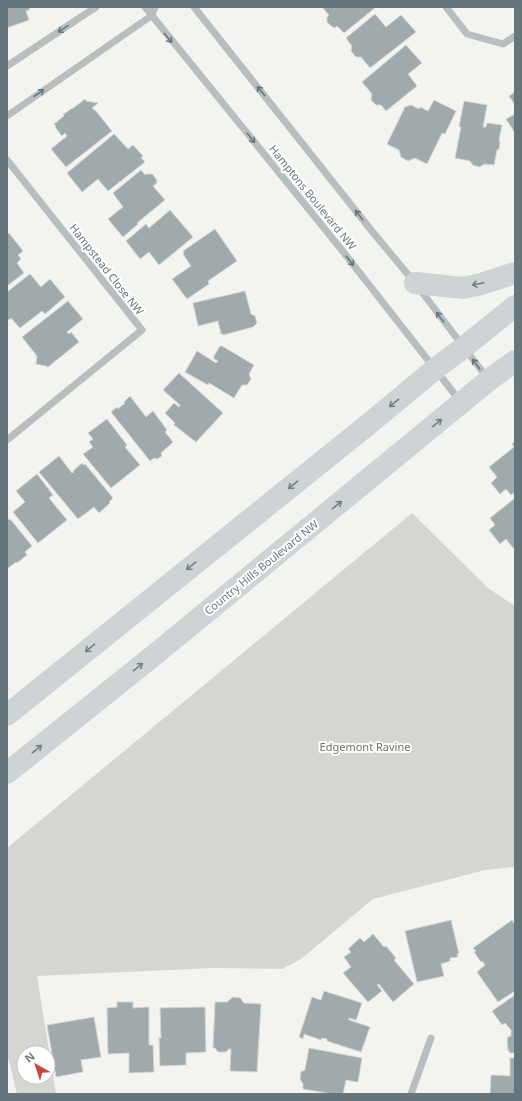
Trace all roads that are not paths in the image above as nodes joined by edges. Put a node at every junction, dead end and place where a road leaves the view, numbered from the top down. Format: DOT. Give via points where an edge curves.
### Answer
graph roads {
  1 [pos="96,7"];
  2 [pos="144,7"];
  3 [pos="155,7"];
  4 [pos="194,7"];
  5 [pos="446,7"];
  6 [pos="151,16"];
  7 [pos="515,36"];
  8 [pos="7,66"];
  9 [pos="7,116"];
  10 [pos="7,160"];
  11 [pos="515,273"];
  12 [pos="415,283"];
  13 [pos="515,306"];
  14 [pos="464,348"];
  15 [pos="515,360"];
  16 [pos="435,369"];
  17 [pos="489,380"];
  18 [pos="462,403"];
  19 [pos="7,440"];
  20 [pos="7,715"];
  21 [pos="7,773"];
  22 [pos="430,1038"];
  23 [pos="411,1094"];
  1 -- 8 [label="street, one-way"];
  2 -- 6 [label="street, Hamptons Boulevard NW"];
  3 -- 6 [label="street"];
  12 -- 4 [label="street, one-way"];
  5 -- 7 [label="street" via="467,34 503,44"];
  9 -- 6 [label="street, one-way"];
  6 -- 16 [label="street, Hamptons Boulevard NW, one-way"];
  10 -- 19 [label="street, Hampstead Close NW" via="142,330"];
  11 -- 12 [label="main road, one-way" via="463,288"];
  14 -- 12 [label="street, one-way"];
  13 -- 14 [label="main road"];
  14 -- 16 [label="main road"];
  17 -- 14 [label="street, one-way"];
  15 -- 17 [label="main road, Country Hills Boulevard NW"];
  16 -- 18 [label="street, Hamptons Boulevard NW"];
  16 -- 20 [label="main road, one-way"];
  17 -- 18 [label="main road, Country Hills Boulevard NW"];
  21 -- 18 [label="main road, Country Hills Boulevard NW, one-way"];
  22 -- 23 [label="street"];
}
